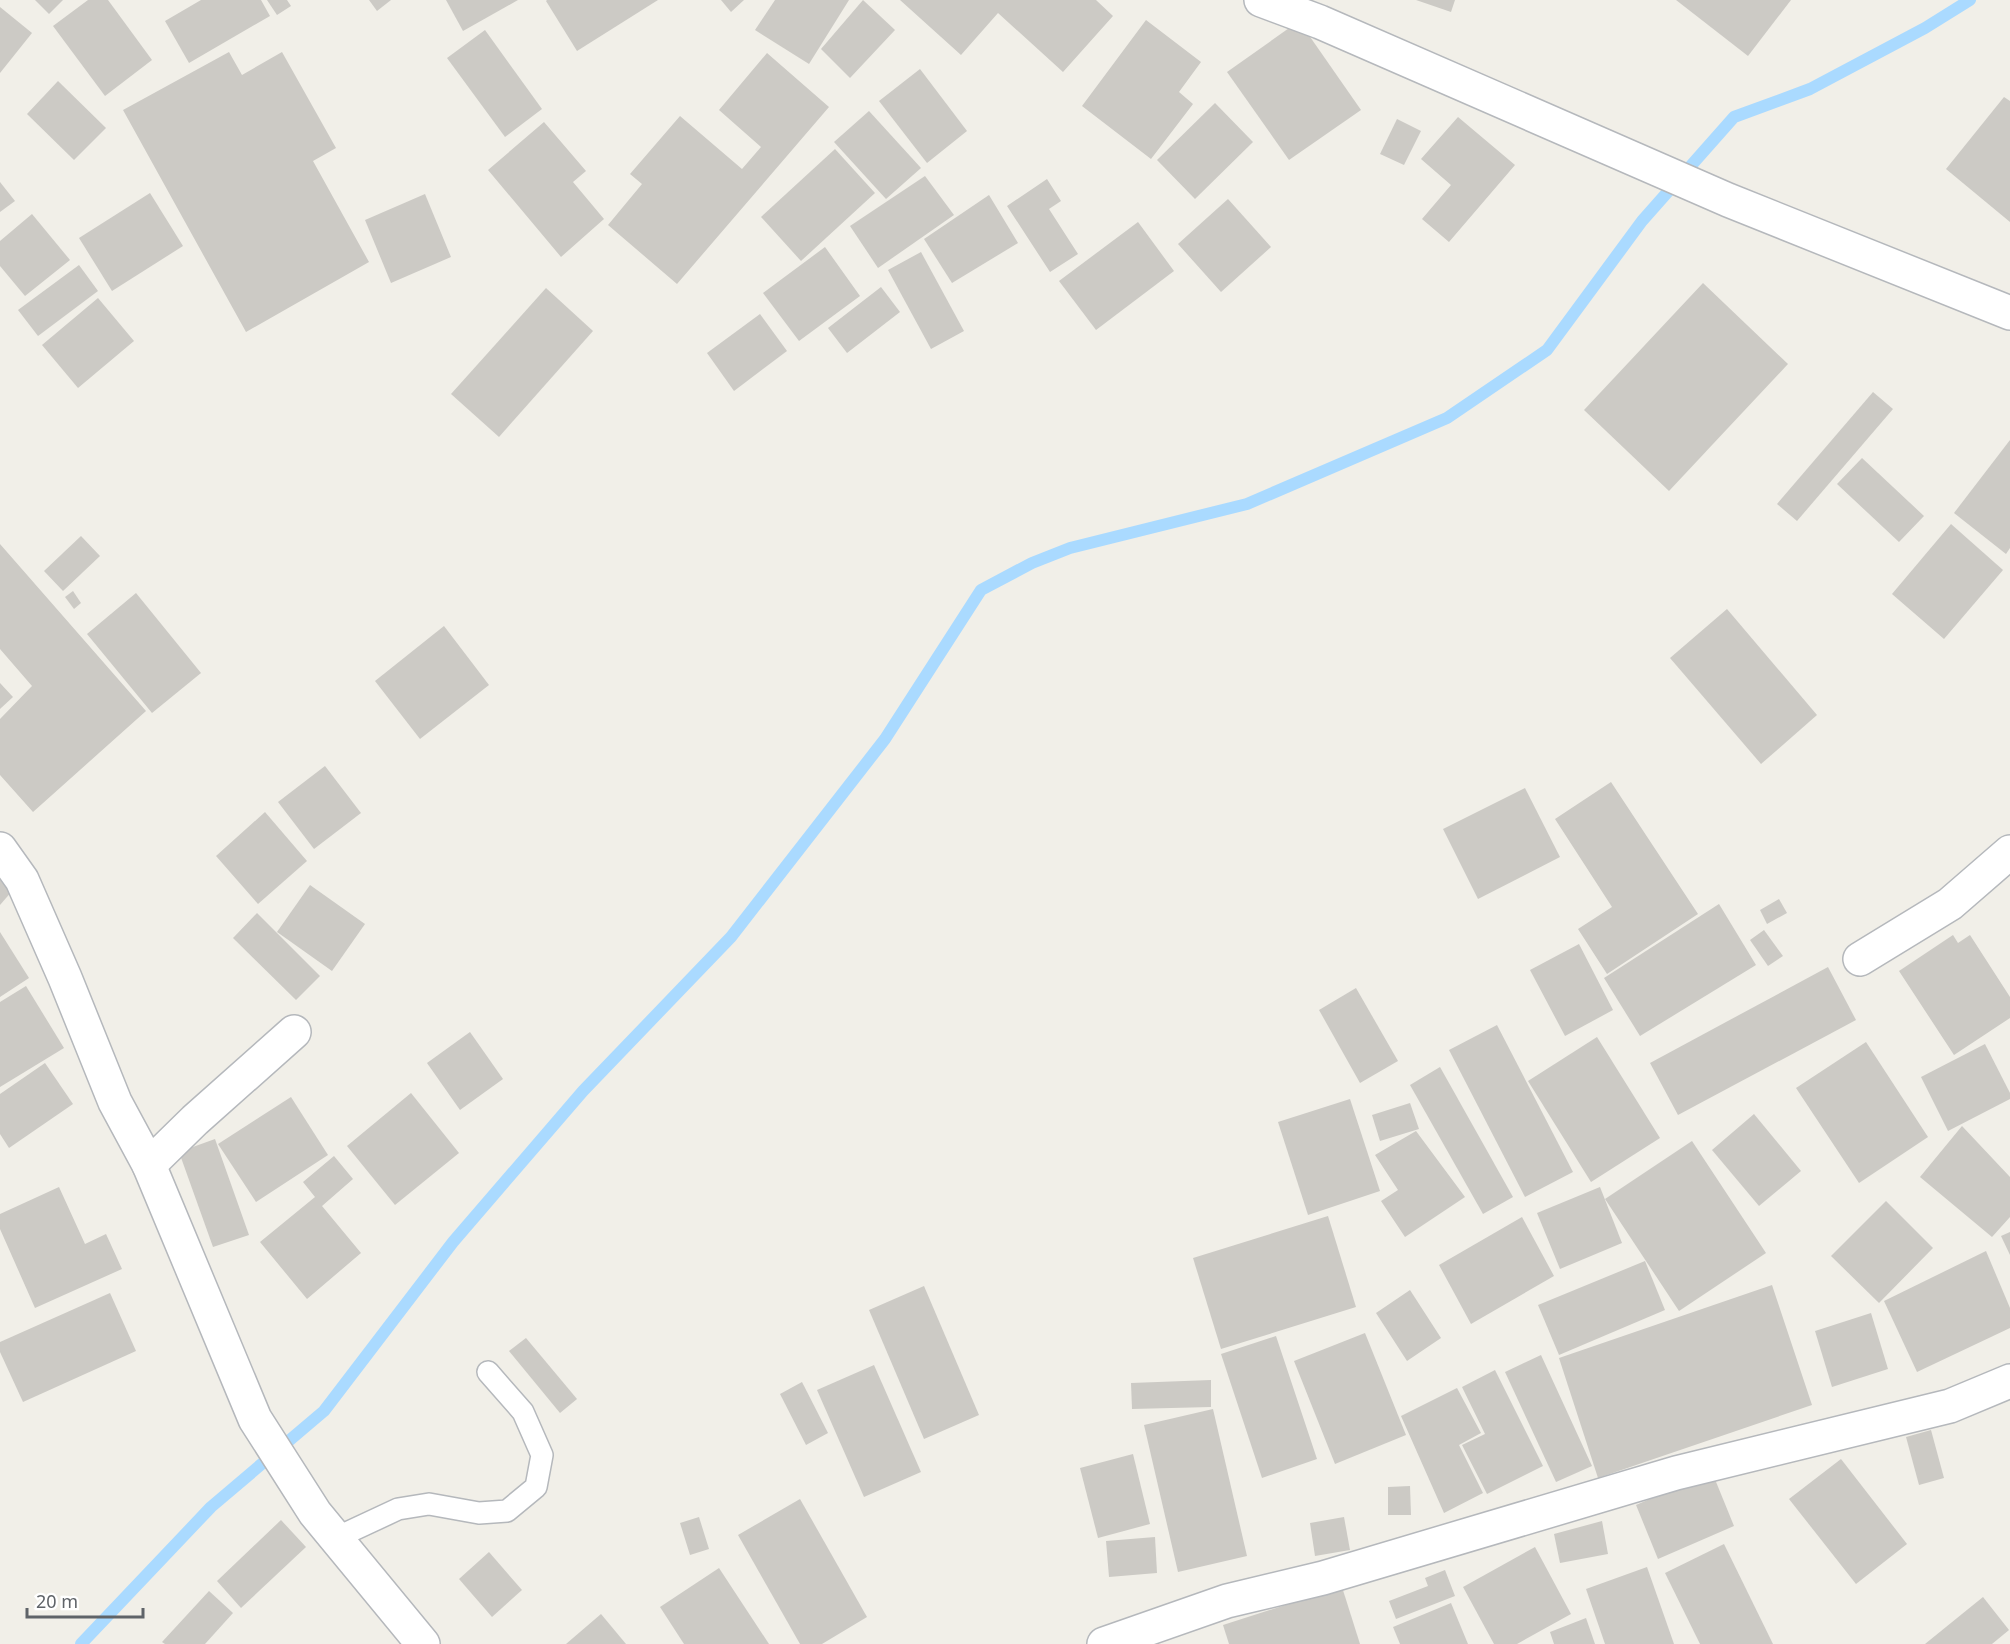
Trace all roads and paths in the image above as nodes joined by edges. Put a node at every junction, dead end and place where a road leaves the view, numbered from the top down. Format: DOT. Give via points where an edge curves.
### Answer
graph roads {
  1 [pos="1261,0"];
  2 [pos="2010,313"];
  3 [pos="0,849"];
  4 [pos="2010,852"];
  5 [pos="1860,959"];
  6 [pos="294,1032"];
  7 [pos="149,1166"];
  8 [pos="488,1372"];
  9 [pos="2010,1381"];
  10 [pos="336,1538"];
  11 [pos="423,1644"];
  12 [pos="1104,1644"];
  1 -- 2 [label="street" via="1320,22 1728,200"];
  3 -- 7 [label="street" via="22,879 115,1102"];
  4 -- 5 [label="street" via="1950,904"];
  6 -- 7 [label="street"];
  7 -- 10 [label="street" via="255,1419 315,1513"];
  8 -- 10 [label="lane" via="523,1412 542,1455 536,1487 507,1511 479,1513 429,1504 398,1509"];
  9 -- 12 [label="street" via="1950,1406 1676,1473 1323,1578 1227,1601"];
  10 -- 11 [label="street"];
}
